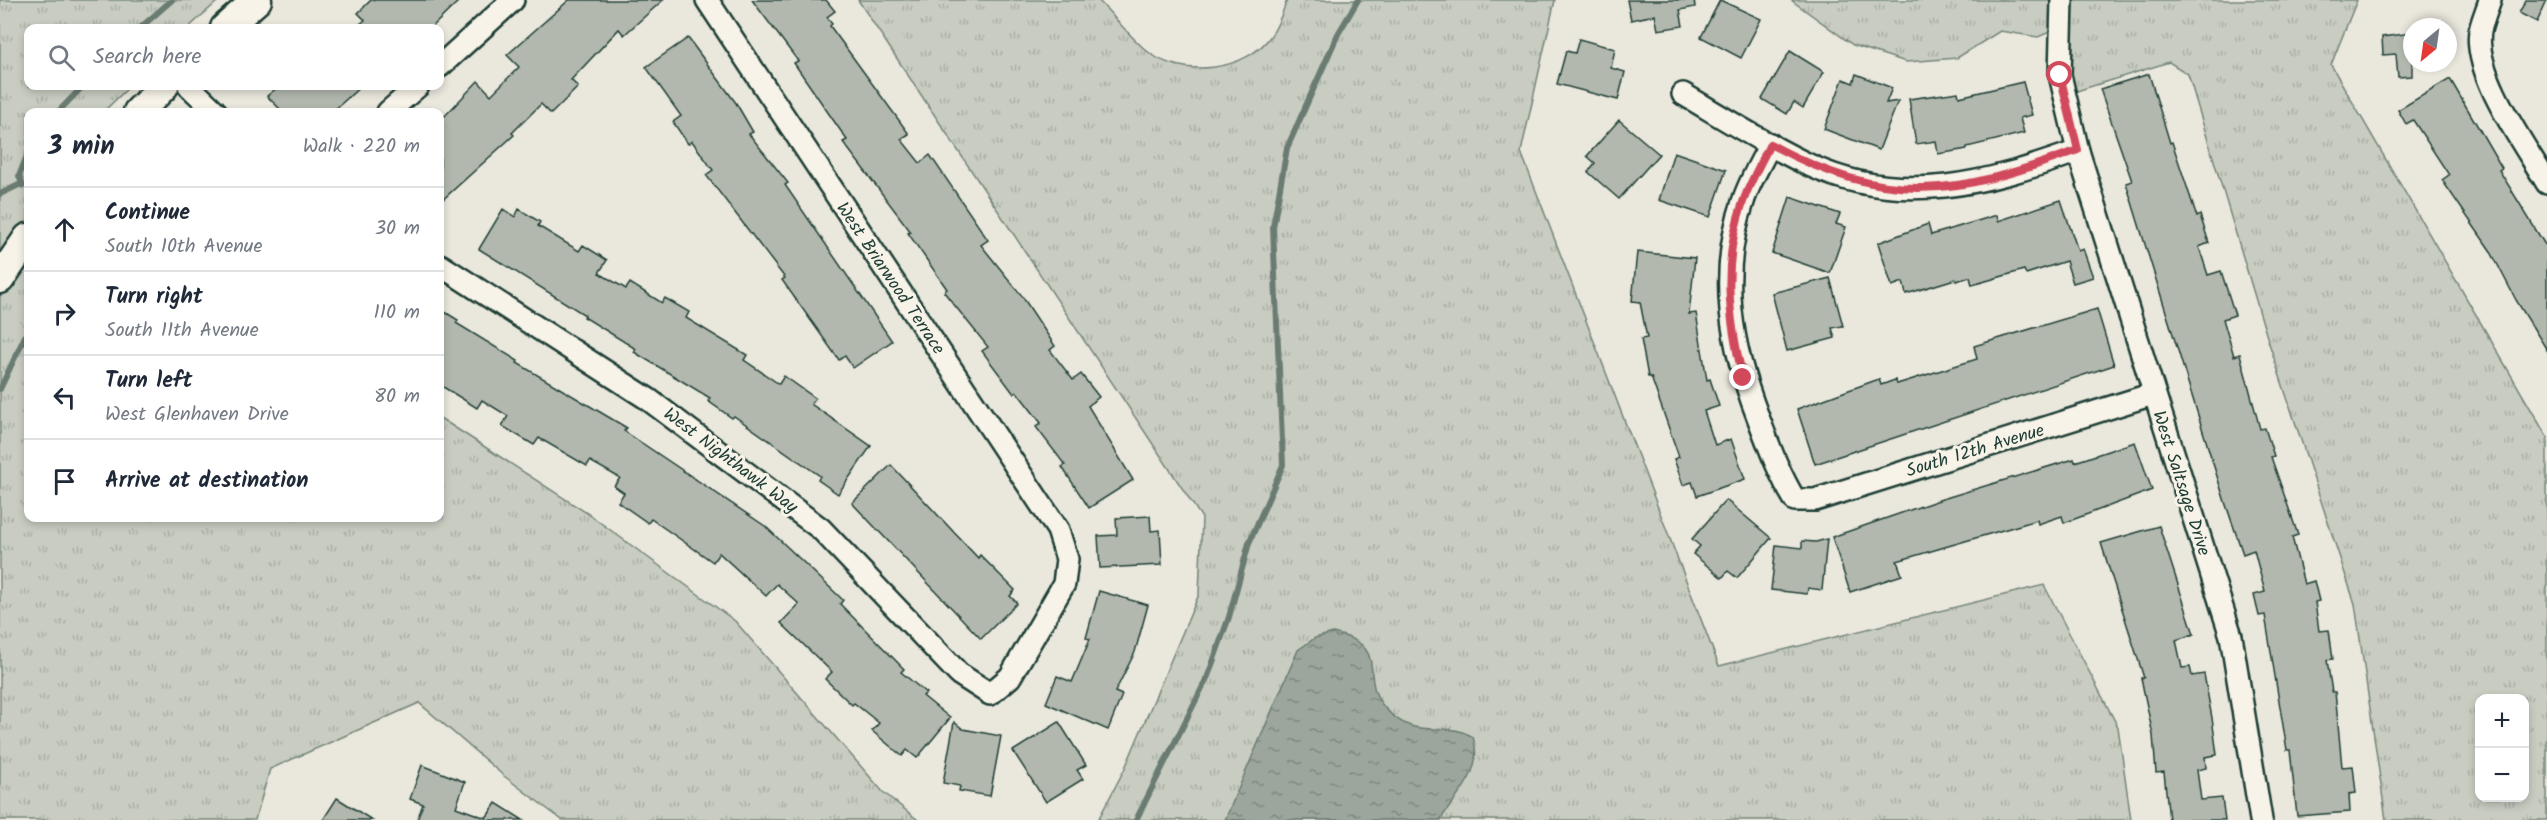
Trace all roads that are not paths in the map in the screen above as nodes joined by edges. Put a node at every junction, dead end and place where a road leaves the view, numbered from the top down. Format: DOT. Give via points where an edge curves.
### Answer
graph roads {
  1 [pos="256,0"];
  2 [pos="513,0"];
  3 [pos="707,0"];
  4 [pos="2062,0"];
  5 [pos="2490,0"];
  6 [pos="229,24"];
  7 [pos="444,62"];
  8 [pos="160,90"];
  9 [pos="193,90"];
  10 [pos="413,90"];
  11 [pos="1683,94"];
  12 [pos="142,108"];
  13 [pos="212,108"];
  14 [pos="393,108"];
  15 [pos="1770,144"];
  16 [pos="2078,150"];
  17 [pos="2547,183"];
  18 [pos="24,244"];
  19 [pos="444,268"];
  20 [pos="4,273"];
  21 [pos="2153,394"];
  22 [pos="990,694"];
  23 [pos="2261,820"];
  1 -- 6 [label="street"];
  2 -- 7 [label="street"];
  3 -- 22 [label="street, West Briarwood Terrace" via="1058,530 1067,560 1064,584 1010,677"];
  4 -- 16 [label="street, West Saltsage Drive" via="2060,75"];
  5 -- 17 [label="street" via="2480,32 2481,63"];
  8 -- 12 [label="street"];
  9 -- 13 [label="street"];
  10 -- 14 [label="street"];
  11 -- 15 [label="street"];
  15 -- 16 [label="street" via="1810,166 1844,177 1880,187 1916,188 1996,178"];
  15 -- 21 [label="street, South 12th Avenue" via="1743,201 1734,235 1729,309 1743,378 1782,480 1795,501 1815,500"];
  16 -- 21 [label="street, West Saltsage Drive"];
  18 -- 20 [label="street"];
  19 -- 22 [label="street, West Nighthawk Way" via="648,399 803,514 959,674"];
  21 -- 23 [label="street, West Saltsage Drive" via="2231,636"];
}
